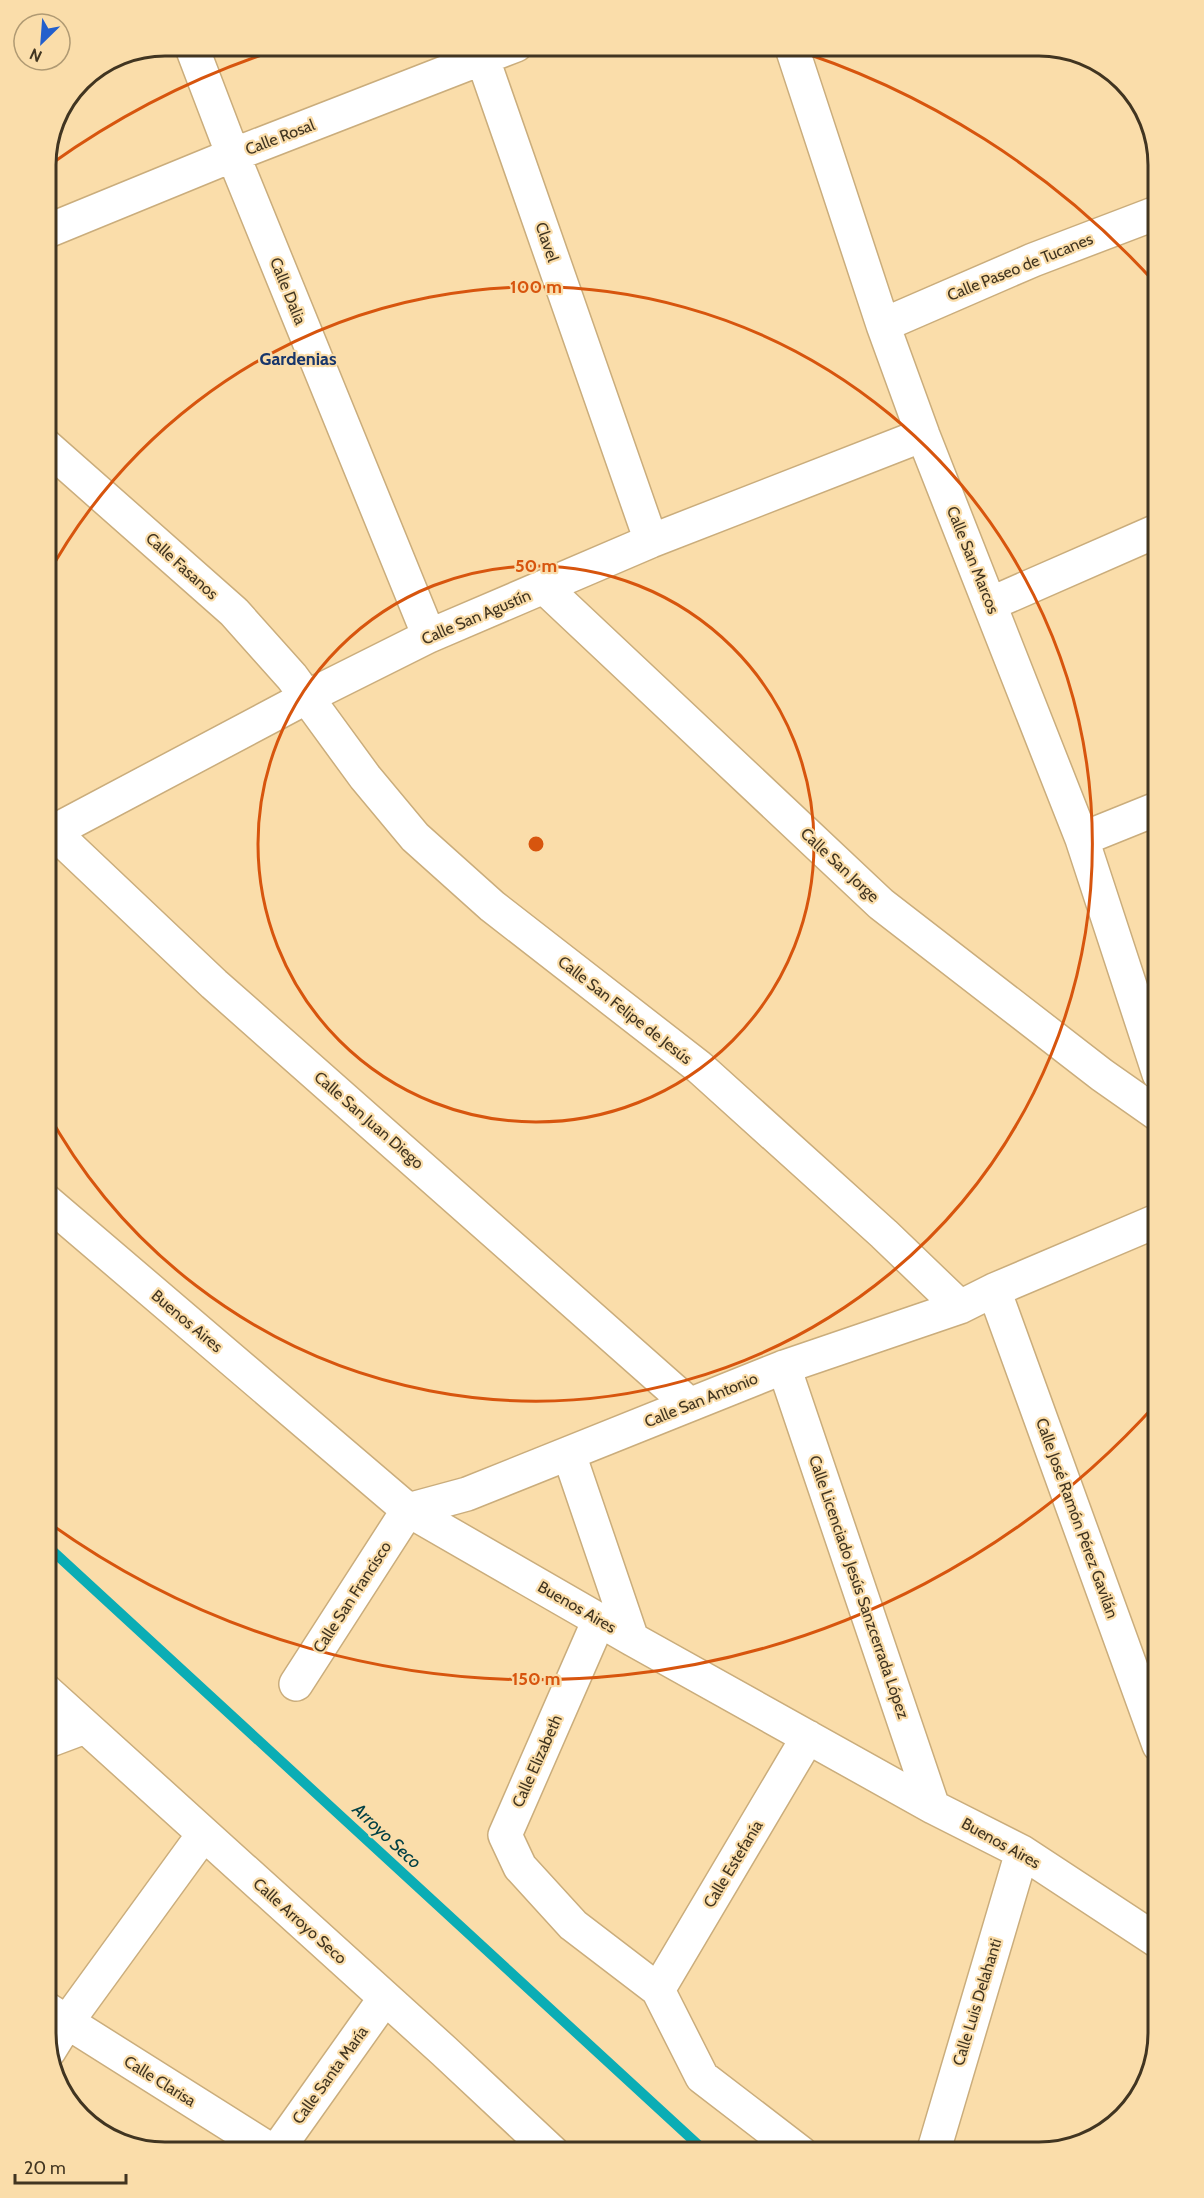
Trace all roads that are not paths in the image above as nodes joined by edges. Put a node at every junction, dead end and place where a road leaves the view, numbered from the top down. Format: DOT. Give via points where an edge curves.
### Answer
graph roads {
  1 [pos="195,56"];
  2 [pos="471,56"];
  3 [pos="482,56"];
  4 [pos="800,56"];
  5 [pos="233,155"];
  6 [pos="1148,216"];
  7 [pos="56,227"];
  8 [pos="883,325"];
  9 [pos="924,435"];
  10 [pos="56,454"];
  11 [pos="1148,535"];
  12 [pos="651,541"];
  13 [pos="545,588"];
  14 [pos="990,604"];
  15 [pos="429,636"];
  16 [pos="308,697"];
  17 [pos="1148,812"];
  18 [pos="56,826"];
  19 [pos="56,837"];
  20 [pos="1082,839"];
  21 [pos="1148,1040"];
  22 [pos="1148,1107"];
  23 [pos="56,1209"];
  24 [pos="1148,1225"];
  25 [pos="994,1290"];
  26 [pos="960,1307"];
  27 [pos="784,1367"];
  28 [pos="689,1404"];
  29 [pos="569,1454"];
  30 [pos="408,1510"];
  31 [pos="599,1620"];
  32 [pos="632,1639"];
  33 [pos="296,1684"];
  34 [pos="56,1700"];
  35 [pos="1148,1715"];
  36 [pos="84,1726"];
  37 [pos="56,1737"];
  38 [pos="808,1737"];
  39 [pos="933,1807"];
  40 [pos="203,1835"];
  41 [pos="1022,1852"];
  42 [pos="1148,1935"];
  43 [pos="658,1990"];
  44 [pos="386,1998"];
  45 [pos="56,2015"];
  46 [pos="258,2142"];
  47 [pos="283,2142"];
  48 [pos="542,2142"];
  49 [pos="787,2142"];
  50 [pos="936,2142"];
  1 -- 5 [label="street, Calle Dalia"];
  2 -- 5 [label="street, Calle Rosal"];
  3 -- 12 [label="street, Clavel"];
  4 -- 8 [label="street, Calle San Marcos"];
  5 -- 7 [label="street, Calle Rosal"];
  5 -- 15 [label="street, Calle Dalia"];
  6 -- 8 [label="street, Calle Paseo de Tucanes" via="1033,260"];
  8 -- 9 [label="street, Calle San Marcos"];
  9 -- 12 [label="street, Calle San Agustín"];
  9 -- 14 [label="street, Calle San Marcos"];
  10 -- 16 [label="street, Calle Fasanos" via="234,612"];
  11 -- 14 [label="street"];
  12 -- 13 [label="street, Calle San Agustín"];
  13 -- 15 [label="street, Calle San Agustín"];
  13 -- 22 [label="street, Calle San Jorge" via="881,904 1102,1076"];
  14 -- 20 [label="street, Calle San Marcos"];
  15 -- 16 [label="street, Calle San Agustín"];
  16 -- 18 [label="street, Calle San Agustín"];
  16 -- 26 [label="street, Calle San Felipe de Jesús" via="365,777 415,837 492,906 699,1067"];
  17 -- 20 [label="street"];
  19 -- 28 [label="street, Calle San Juan Diego" via="214,984"];
  20 -- 21 [label="street, Calle San Marcos"];
  23 -- 30 [label="street, Buenos Aires"];
  24 -- 25 [label="street, Calle San Antonio"];
  25 -- 26 [label="street, Calle San Antonio"];
  25 -- 35 [label="street, Calle José Ramón Pérez Gavilán"];
  26 -- 27 [label="street, Calle San Antonio"];
  27 -- 28 [label="street, Calle San Antonio"];
  27 -- 39 [label="street, Calle Licenciado Jesús Sanzcerrada López"];
  28 -- 29 [label="street, Calle San Antonio"];
  29 -- 30 [label="street, Calle San Antonio" via="467,1494"];
  29 -- 32 [label="street"];
  30 -- 31 [label="street, Buenos Aires"];
  30 -- 33 [label="street, Calle San Francisco"];
  31 -- 32 [label="street, Buenos Aires"];
  31 -- 43 [label="street, Calle Elizabeth" via="505,1835 520,1868 573,1926"];
  32 -- 38 [label="street, Buenos Aires"];
  34 -- 36 [label="street, Calle Arroyo Seco"];
  36 -- 37 [label="street"];
  36 -- 40 [label="street, Calle Arroyo Seco"];
  38 -- 39 [label="street, Buenos Aires"];
  38 -- 43 [label="street, Calle Estefanía"];
  39 -- 41 [label="street, Buenos Aires"];
  40 -- 44 [label="street, Calle Arroyo Seco"];
  40 -- 45 [label="street"];
  41 -- 42 [label="street, Buenos Aires"];
  41 -- 50 [label="street, Calle Luis Delahanti"];
  43 -- 49 [label="street" via="702,2077"];
  44 -- 47 [label="street, Calle Santa María"];
  44 -- 48 [label="street, Calle Arroyo Seco"];
  45 -- 46 [label="street, Calle Clarisa"];
}
